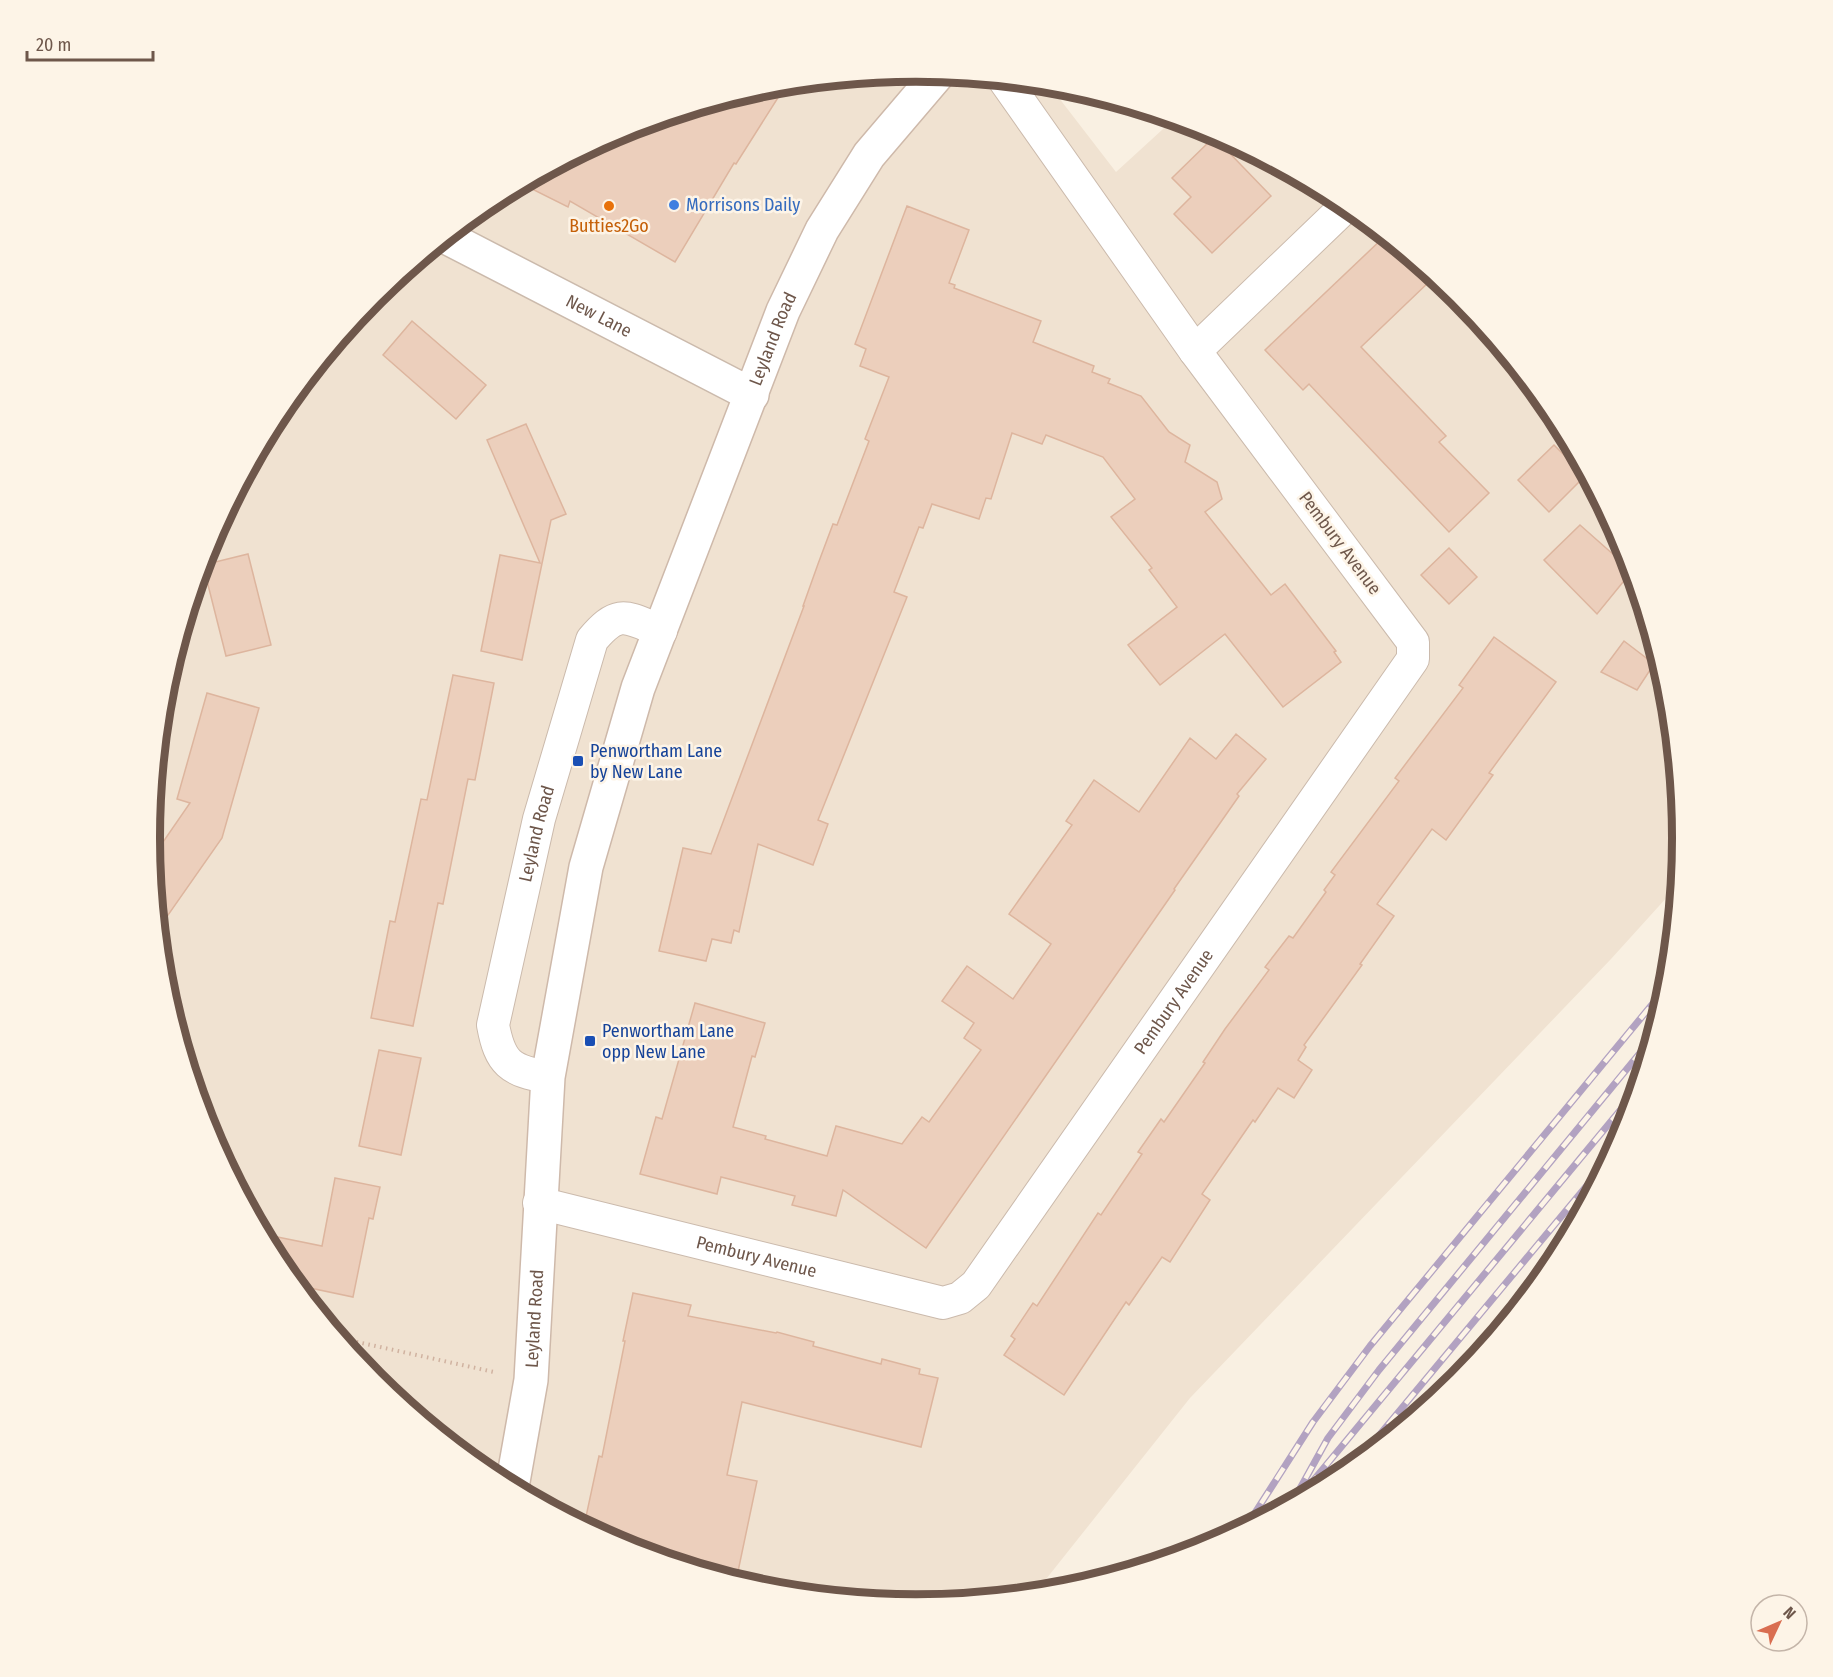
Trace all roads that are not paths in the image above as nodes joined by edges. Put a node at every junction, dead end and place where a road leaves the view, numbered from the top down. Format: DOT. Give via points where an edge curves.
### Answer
graph roads {
  1 [pos="931,83"];
  2 [pos="1010,89"];
  3 [pos="1340,212"];
  4 [pos="454,241"];
  5 [pos="1195,351"];
  6 [pos="752,395"];
  7 [pos="661,631"];
  8 [pos="548,1077"];
  9 [pos="540,1203"];
  10 [pos="514,1478"];
  1 -- 6 [label="main road, Leyland Road" via="869,155 822,230 783,311"];
  2 -- 5 [label="street, Pembury Avenue"];
  3 -- 5 [label="street"];
  4 -- 6 [label="main road, New Lane"];
  5 -- 9 [label="street, Pembury Avenue" via="1413,642 1413,659 976,1286 960,1298 943,1303"];
  6 -- 7 [label="main road, Leyland Road"];
  7 -- 8 [label="main road, Leyland Road" via="638,688 586,867"];
  7 -- 8 [label="street, Leyland Road" via="625,617 606,623 592,640 539,819 493,1025 497,1047 507,1064 525,1074"];
  8 -- 9 [label="main road, Leyland Road"];
  9 -- 10 [label="main road, Leyland Road" via="531,1380"];
}
